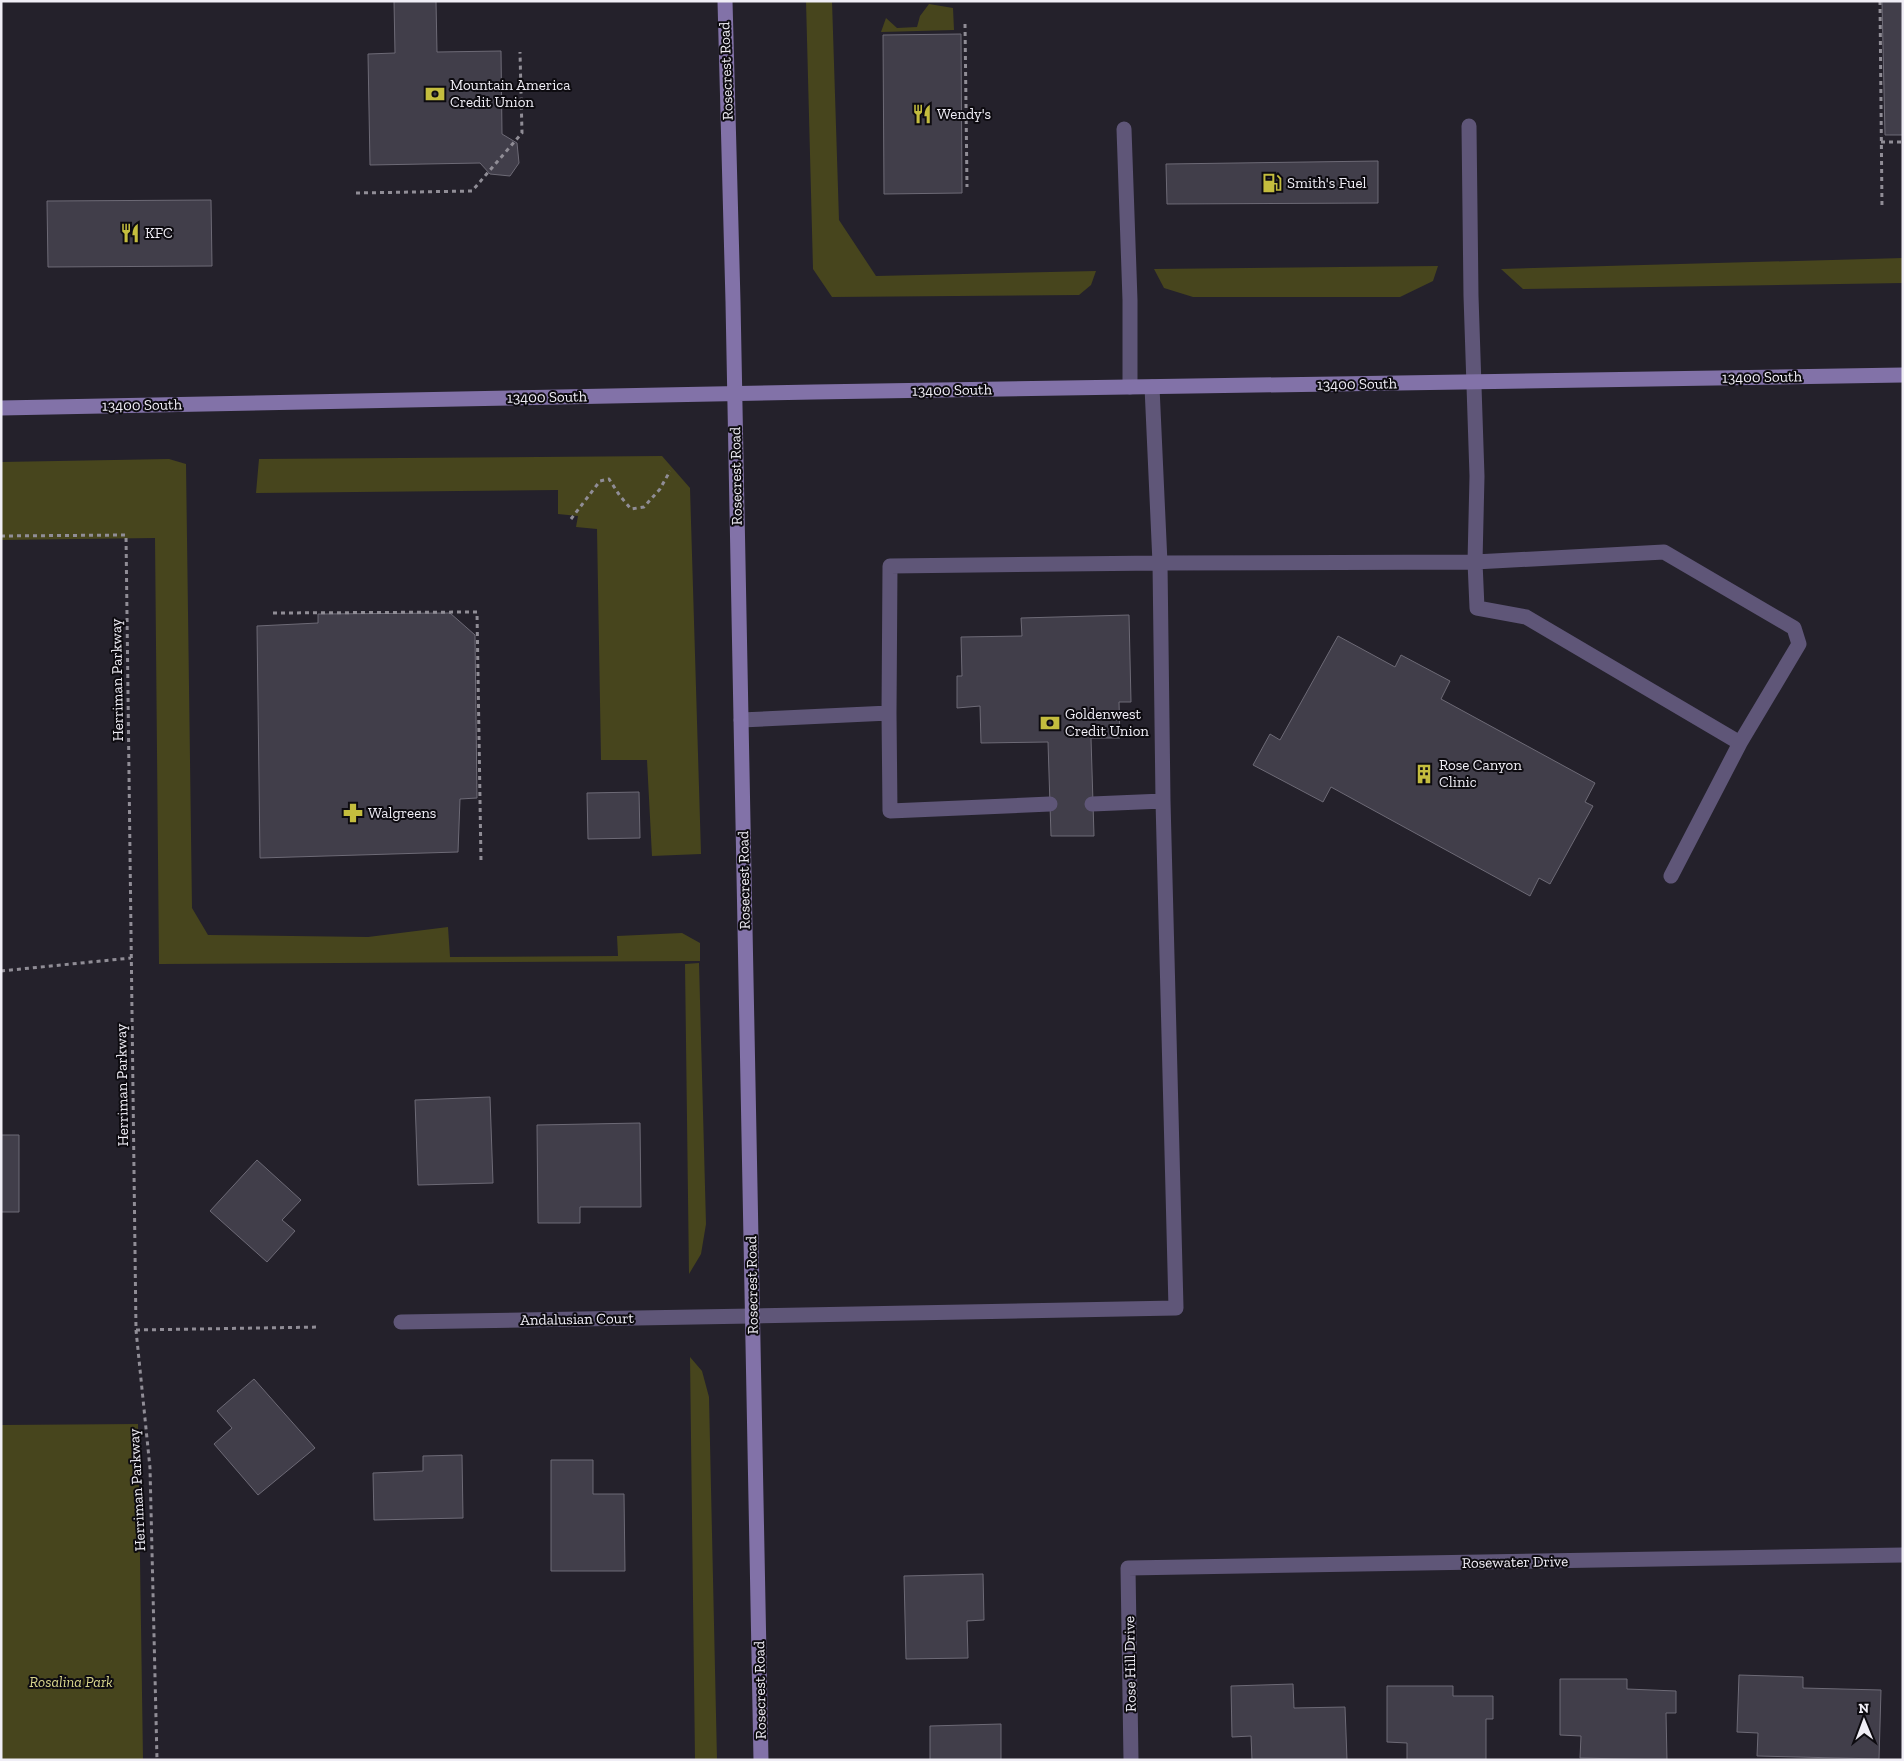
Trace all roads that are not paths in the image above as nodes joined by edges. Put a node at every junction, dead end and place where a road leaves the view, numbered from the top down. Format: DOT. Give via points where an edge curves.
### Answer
graph roads {
  1 [pos="725,1"];
  2 [pos="1469,126"];
  3 [pos="1124,129"];
  4 [pos="1903,375"];
  5 [pos="1475,382"];
  6 [pos="1130,387"];
  7 [pos="1152,387"];
  8 [pos="734,394"];
  9 [pos="1,408"];
  10 [pos="1475,562"];
  11 [pos="1160,563"];
  12 [pos="889,713"];
  13 [pos="740,720"];
  14 [pos="1740,743"];
  15 [pos="1163,801"];
  16 [pos="1050,804"];
  17 [pos="1092,804"];
  18 [pos="1671,876"];
  19 [pos="752,1316"];
  20 [pos="401,1322"];
  21 [pos="1903,1555"];
  22 [pos="1128,1568"];
  23 [pos="761,1760"];
  24 [pos="1131,1760"];
  1 -- 8 [label="main road, Rosecrest Road"];
  2 -- 5 [label="street"];
  3 -- 6 [label="street"];
  4 -- 5 [label="main road, 13400 South"];
  5 -- 7 [label="main road, 13400 South"];
  5 -- 10 [label="street"];
  6 -- 7 [label="main road, 13400 South"];
  6 -- 8 [label="main road, 13400 South"];
  7 -- 11 [label="street"];
  8 -- 9 [label="main road, 13400 South"];
  8 -- 13 [label="main road, Rosecrest Road"];
  10 -- 11 [label="street"];
  10 -- 14 [label="street" via="1477,608 1526,616"];
  10 -- 14 [label="street" via="1664,552 1794,628 1799,644"];
  11 -- 12 [label="street" via="890,566"];
  11 -- 15 [label="street"];
  12 -- 13 [label="street"];
  12 -- 16 [label="street" via="890,811"];
  13 -- 19 [label="main road, Rosecrest Road"];
  14 -- 18 [label="street"];
  15 -- 17 [label="street"];
  15 -- 19 [label="street, Andalusian Court" via="1176,1308"];
  19 -- 20 [label="street, Andalusian Court"];
  19 -- 23 [label="main road, Rosecrest Road"];
  21 -- 22 [label="street, Rosewater Drive"];
  22 -- 24 [label="street, Rose Hill Drive"];
}
